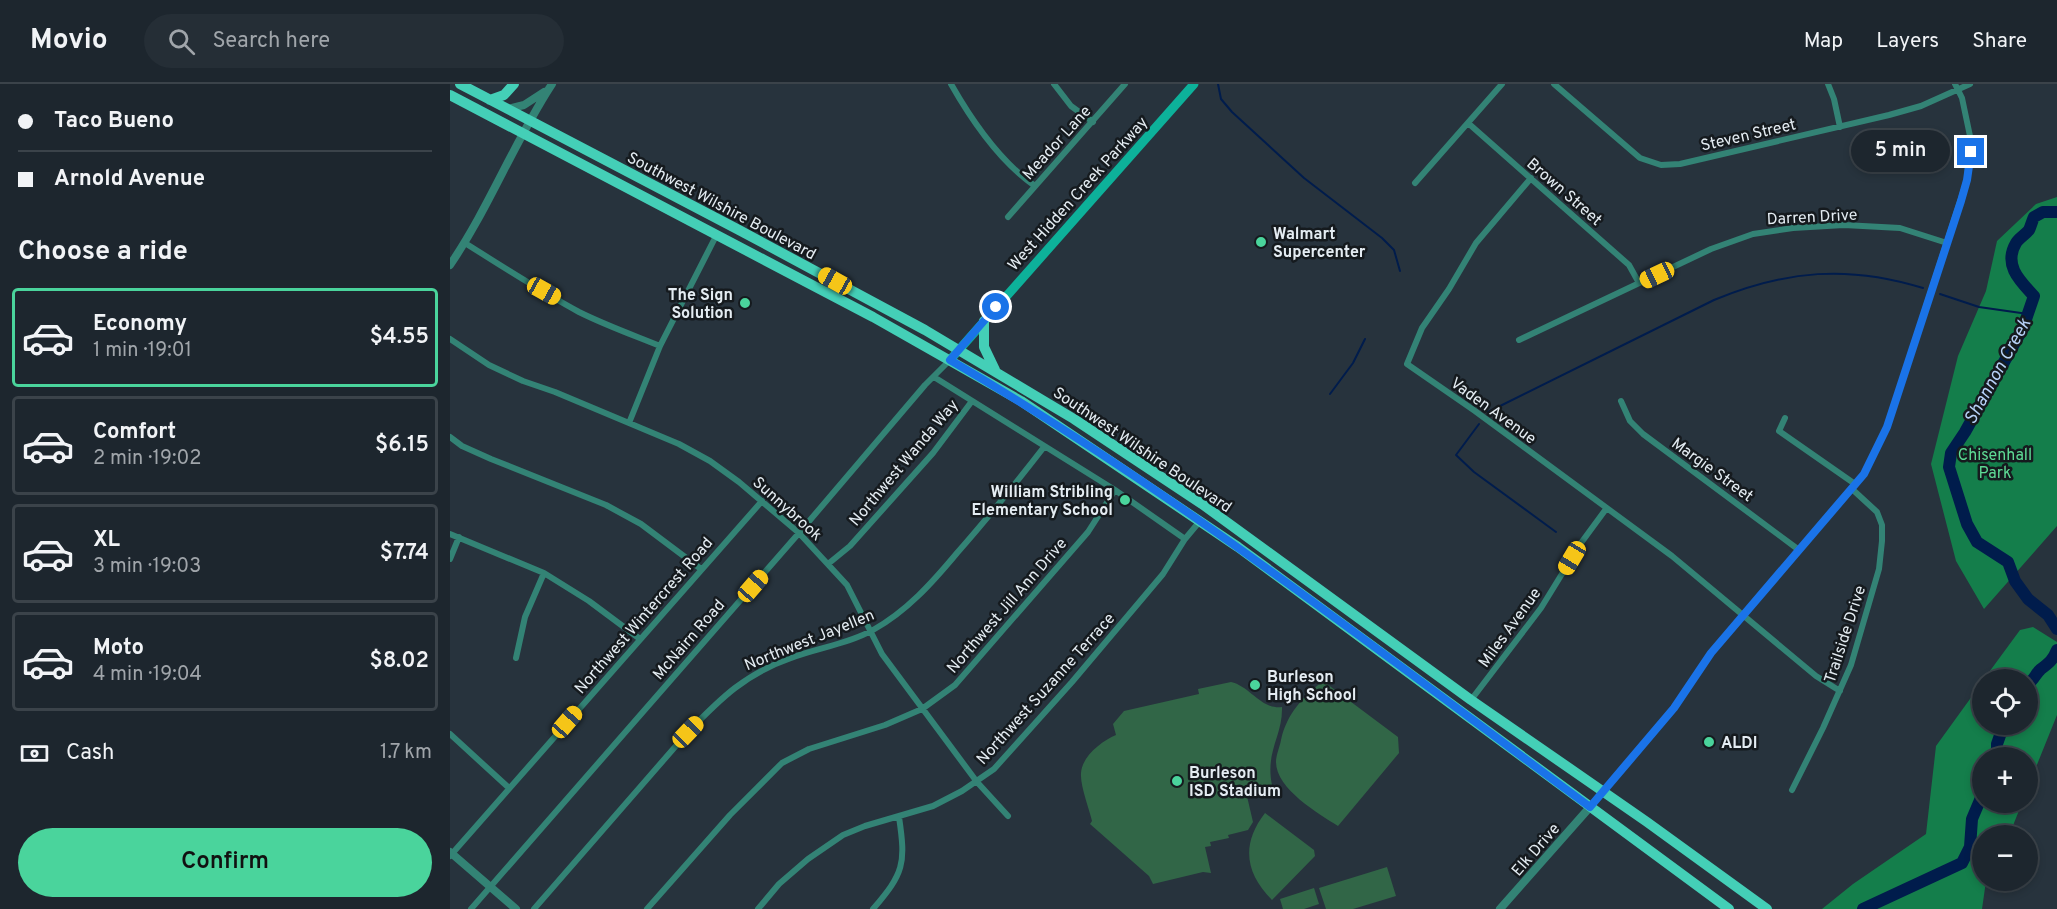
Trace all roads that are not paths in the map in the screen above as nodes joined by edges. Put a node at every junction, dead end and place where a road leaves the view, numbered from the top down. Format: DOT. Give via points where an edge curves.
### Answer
graph roads {
  1 [pos="460,84"];
  2 [pos="514,84"];
  3 [pos="951,84"];
  4 [pos="1054,84"];
  5 [pos="1125,84"];
  6 [pos="1194,84"];
  7 [pos="1502,84"];
  8 [pos="1554,84"];
  9 [pos="1828,84"];
  10 [pos="1970,84"];
  11 [pos="551,85"];
  12 [pos="1957,87"];
  13 [pos="450,95"];
  14 [pos="490,100"];
  15 [pos="507,109"];
  16 [pos="529,120"];
  17 [pos="1093,122"];
  18 [pos="1468,123"];
  19 [pos="1840,127"];
  20 [pos="522,133"];
  21 [pos="1531,178"];
  22 [pos="1415,183"];
  23 [pos="1035,186"];
  24 [pos="1008,217"];
  25 [pos="717,234"];
  26 [pos="465,243"];
  27 [pos="1947,243"];
  28 [pos="450,265"];
  29 [pos="1639,284"];
  30 [pos="984,321"];
  31 [pos="450,339"];
  32 [pos="1519,340"];
  33 [pos="660,346"];
  34 [pos="959,350"];
  35 [pos="950,360"];
  36 [pos="997,372"];
  37 [pos="934,377"];
  38 [pos="972,401"];
  39 [pos="1621,401"];
  40 [pos="1785,418"];
  41 [pos="629,423"];
  42 [pos="450,436"];
  43 [pos="1044,447"];
  44 [pos="1134,476"];
  45 [pos="1854,487"];
  46 [pos="1115,490"];
  47 [pos="1190,496"];
  48 [pos="762,501"];
  49 [pos="1605,508"];
  50 [pos="1201,520"];
  51 [pos="799,533"];
  52 [pos="450,534"];
  53 [pos="459,537"];
  54 [pos="1185,539"];
  55 [pos="1799,550"];
  56 [pos="450,559"];
  57 [pos="828,564"];
  58 [pos="701,569"];
  59 [pos="544,573"];
  60 [pos="1304,578"];
  61 [pos="1296,590"];
  62 [pos="1744,615"];
  63 [pos="871,631"];
  64 [pos="640,639"];
  65 [pos="516,658"];
  66 [pos="1840,691"];
  67 [pos="1471,700"];
  68 [pos="922,709"];
  69 [pos="450,734"];
  70 [pos="977,782"];
  71 [pos="509,788"];
  72 [pos="1792,790"];
  73 [pos="1603,791"];
  74 [pos="1590,807"];
  75 [pos="1008,816"];
  76 [pos="899,817"];
  77 [pos="451,854"];
  78 [pos="490,887"];
  79 [pos="471,909"];
  80 [pos="516,909"];
  81 [pos="534,909"];
  82 [pos="647,909"];
  83 [pos="758,909"];
  84 [pos="873,909"];
  85 [pos="1500,909"];
  86 [pos="1729,909"];
  87 [pos="1767,909"];
  1 -- 14 [label="main road, Southwest Wilshire Boulevard"];
  2 -- 14 [label="main road" via="504,95"];
  3 -- 23 [label="street" via="980,129 1022,177"];
  4 -- 17 [label="street" via="1071,106"];
  5 -- 17 [label="street, Meador Lane"];
  6 -- 30 [label="main road, West Hidden Creek Parkway"];
  7 -- 18 [label="street"];
  8 -- 19 [label="street, Steven Street" via="1640,158 1661,165"];
  9 -- 19 [label="street"];
  10 -- 12 [label="street, Steven Street"];
  11 -- 15 [label="street" via="530,102"];
  11 -- 16 [label="street"];
  12 -- 19 [label="street, Steven Street" via="1921,106"];
  12 -- 27 [label="street" via="1968,118 1971,152 1967,180"];
  13 -- 20 [label="main road, Southwest Wilshire Boulevard"];
  14 -- 15 [label="main road, Southwest Wilshire Boulevard"];
  15 -- 16 [label="main road, Southwest Wilshire Boulevard"];
  16 -- 20 [label="street"];
  16 -- 34 [label="main road, Southwest Wilshire Boulevard"];
  17 -- 23 [label="street, Meador Lane"];
  18 -- 21 [label="street, Brown Street"];
  18 -- 22 [label="street"];
  20 -- 25 [label="main road, Southwest Wilshire Boulevard"];
  20 -- 26 [label="street"];
  21 -- 29 [label="street, Brown Street" via="1629,265"];
  21 -- 49 [label="street, Vaden Avenue" via="1476,243 1422,328 1407,364"];
  23 -- 24 [label="street, Meador Lane"];
  25 -- 33 [label="street"];
  25 -- 35 [label="main road, Southwest Wilshire Boulevard"];
  26 -- 28 [label="street"];
  26 -- 33 [label="street" via="580,312"];
  27 -- 29 [label="street, Darren Drive" via="1900,228 1793,228 1753,234 1711,249"];
  27 -- 45 [label="street" via="1887,427"];
  29 -- 32 [label="street, Darren Drive"];
  30 -- 34 [label="main road, West Hidden Creek Parkway"];
  30 -- 36 [label="main road" via="984,347"];
  31 -- 41 [label="street, Sunnybrook" via="489,365"];
  33 -- 41 [label="street"];
  34 -- 35 [label="main road, West Hidden Creek Parkway"];
  34 -- 36 [label="main road, Southwest Wilshire Boulevard"];
  35 -- 37 [label="street, McNairn Road"];
  35 -- 44 [label="main road, Southwest Wilshire Boulevard" via="1021,401"];
  36 -- 47 [label="main road, Southwest Wilshire Boulevard"];
  37 -- 38 [label="street"];
  37 -- 51 [label="street, McNairn Road"];
  38 -- 43 [label="street"];
  38 -- 57 [label="street, Northwest Wanda Way" via="933,453 865,530"];
  39 -- 55 [label="street, Margie Street" via="1630,421 1643,434"];
  40 -- 45 [label="street, Trailside Drive" via="1779,431"];
  41 -- 48 [label="street, Sunnybrook" via="710,461"];
  42 -- 58 [label="street" via="491,459 606,505 641,524"];
  43 -- 46 [label="street"];
  43 -- 63 [label="street, Northwest Jayellen" via="996,509 916,599"];
  44 -- 47 [label="main road" via="1148,477 1180,498"];
  44 -- 50 [label="main road, Southwest Wilshire Boulevard"];
  45 -- 55 [label="street"];
  45 -- 66 [label="street, Trailside Drive" via="1877,512 1882,541 1879,569"];
  46 -- 54 [label="street"];
  46 -- 68 [label="street, Northwest Jill Ann Drive" via="1088,532 992,644 955,685"];
  47 -- 60 [label="main road, Southwest Wilshire Boulevard"];
  48 -- 51 [label="street, Sunnybrook"];
  48 -- 58 [label="street, Northwest Wintercrest Road"];
  49 -- 62 [label="street, Vaden Avenue"];
  49 -- 67 [label="street, Miles Avenue" via="1541,608"];
  50 -- 54 [label="street, Northwest Suzanne Terrace"];
  50 -- 61 [label="main road, Southwest Wilshire Boulevard"];
  51 -- 57 [label="street, Sunnybrook"];
  51 -- 78 [label="street, McNairn Road"];
  52 -- 53 [label="street"];
  53 -- 56 [label="street"];
  53 -- 59 [label="street"];
  54 -- 70 [label="street, Northwest Suzanne Terrace" via="1163,574 1072,682 994,769"];
  55 -- 62 [label="street"];
  57 -- 63 [label="street, Sunnybrook" via="847,585"];
  58 -- 64 [label="street, Northwest Wintercrest Road"];
  59 -- 64 [label="street"];
  59 -- 65 [label="street" via="525,617"];
  60 -- 61 [label="main road"];
  60 -- 67 [label="main road, Southwest Wilshire Boulevard"];
  61 -- 74 [label="main road, Southwest Wilshire Boulevard"];
  62 -- 66 [label="street, Vaden Avenue" via="1816,676"];
  62 -- 73 [label="street" via="1711,653 1674,708"];
  63 -- 68 [label="street, Sunnybrook" via="882,654"];
  63 -- 81 [label="street, Northwest Jayellen" via="790,658 738,684 688,732"];
  64 -- 71 [label="street, Northwest Wintercrest Road"];
  66 -- 72 [label="street, Trailside Drive"];
  67 -- 73 [label="main road, Southwest Wilshire Boulevard"];
  68 -- 70 [label="street, Sunnybrook"];
  68 -- 82 [label="street, Northwest Jill Ann Drive" via="809,749 782,764 730,815"];
  69 -- 71 [label="street"];
  70 -- 75 [label="street, Sunnybrook"];
  70 -- 76 [label="street, Northwest Suzanne Terrace" via="933,806"];
  71 -- 77 [label="street, Northwest Wintercrest Road"];
  73 -- 74 [label="street"];
  73 -- 87 [label="main road, Southwest Wilshire Boulevard"];
  74 -- 85 [label="street, Elk Drive"];
  74 -- 86 [label="main road, Southwest Wilshire Boulevard"];
  76 -- 83 [label="street, Northwest Suzanne Terrace" via="843,835 821,849 779,884"];
  76 -- 84 [label="street" via="902,864 893,886"];
  77 -- 78 [label="street"];
  78 -- 79 [label="street, McNairn Road"];
  78 -- 80 [label="street"];
}
